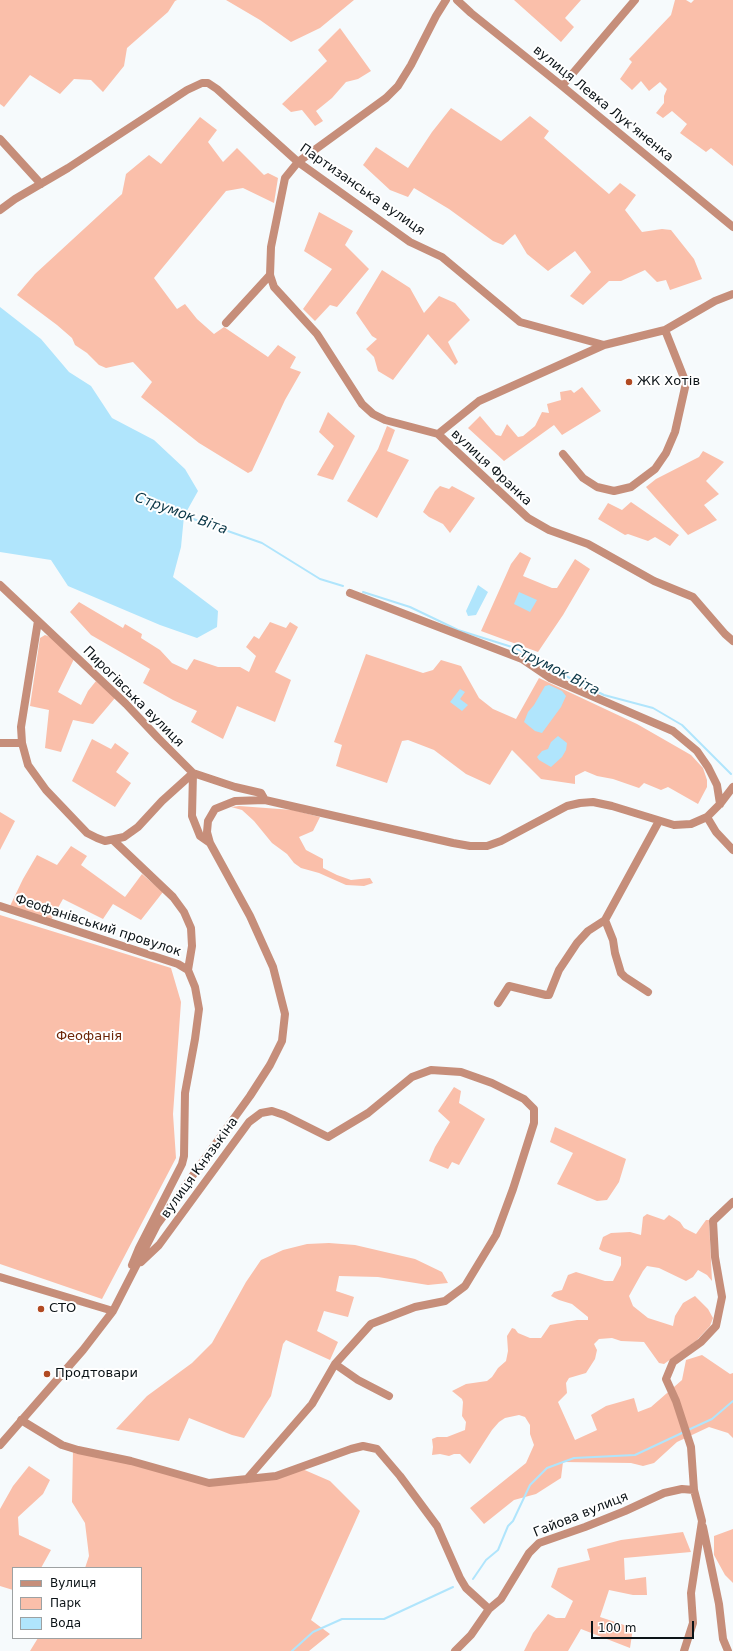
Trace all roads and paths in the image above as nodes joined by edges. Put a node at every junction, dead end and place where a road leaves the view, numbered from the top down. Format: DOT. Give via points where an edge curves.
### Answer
graph roads {
  1 [pos="446,0"];
  2 [pos="457,0"];
  3 [pos="635,0"];
  4 [pos="562,86"];
  5 [pos="0,139"];
  6 [pos="298,162"];
  7 [pos="41,184"];
  8 [pos="0,210"];
  9 [pos="733,227"];
  10 [pos="270,274"];
  11 [pos="733,294"];
  12 [pos="226,323"];
  13 [pos="665,330"];
  14 [pos="604,345"];
  15 [pos="438,434"];
  16 [pos="563,454"];
  17 [pos="0,585"];
  18 [pos="350,593"];
  19 [pos="38,621"];
  20 [pos="733,640"];
  21 [pos="0,743"];
  22 [pos="22,743"];
  23 [pos="193,772"];
  24 [pos="733,787"];
  25 [pos="265,800"];
  26 [pos="720,804"];
  27 [pos="707,817"];
  28 [pos="659,821"];
  29 [pos="113,840"];
  30 [pos="210,843"];
  31 [pos="733,850"];
  32 [pos="0,906"];
  33 [pos="605,920"];
  34 [pos="188,970"];
  35 [pos="648,992"];
  36 [pos="498,1003"];
  37 [pos="733,1202"];
  38 [pos="137,1266"];
  39 [pos="0,1277"];
  40 [pos="121,1294"];
  41 [pos="113,1311"];
  42 [pos="335,1364"];
  43 [pos="389,1396"];
  44 [pos="21,1420"];
  45 [pos="0,1445"];
  46 [pos="247,1479"];
  47 [pos="694,1490"];
  48 [pos="702,1521"];
  49 [pos="489,1609"];
  50 [pos="455,1651"];
  51 [pos="684,1651"];
  52 [pos="728,1651"];
  1 -- 6 [label="street, вулиця Франка" via="398,86 386,98"];
  2 -- 4 [label="street, вулиця Левка Лук'яненка"];
  3 -- 4 [label="street"];
  4 -- 9 [label="street, вулиця Левка Лук'яненка"];
  5 -- 7 [label="street"];
  6 -- 7 [label="street, Партизанська вулиця" via="218,89 208,83 202,83 187,90"];
  6 -- 10 [label="street, вулиця Франка" via="285,178 271,247"];
  6 -- 14 [label="street, Партизанська вулиця" via="410,242 442,257 520,322"];
  7 -- 8 [label="street, Партизанська вулиця"];
  10 -- 12 [label="street"];
  10 -- 15 [label="street, вулиця Франка" via="274,287 317,334 362,404 385,420"];
  11 -- 13 [label="street, Партизанська вулиця" via="715,301"];
  13 -- 14 [label="street, Партизанська вулиця"];
  13 -- 16 [label="street" via="686,383 675,432 666,453 655,469 631,487 614,491 597,487 583,478"];
  14 -- 15 [label="street" via="479,401"];
  15 -- 20 [label="street, вулиця Франка" via="528,518 549,530 588,544 654,581 693,597"];
  17 -- 19 [label="street, Пирогівська вулиця"];
  18 -- 26 [label="street" via="522,659 550,678 673,731 696,751 708,767 717,785"];
  19 -- 22 [label="street" via="21,727"];
  19 -- 23 [label="street, Пирогівська вулиця"];
  21 -- 22 [label="street"];
  22 -- 29 [label="street" via="28,765 46,790 88,833 106,841"];
  23 -- 25 [label="street" via="235,788 261,793"];
  23 -- 29 [label="street" via="138,827 124,837"];
  23 -- 30 [label="street" via="192,816 200,836"];
  24 -- 26 [label="street"];
  25 -- 28 [label="street" via="470,846 487,846 501,842 567,806 580,803 593,802 630,810"];
  25 -- 30 [label="street" via="235,801 215,809 208,821"];
  26 -- 27 [label="street"];
  27 -- 28 [label="street" via="684,825"];
  27 -- 31 [label="street" via="716,832"];
  28 -- 33 [label="street"];
  29 -- 34 [label="street" via="184,912 191,928 192,946"];
  30 -- 38 [label="street" via="250,916 273,967 285,1014 282,1041 250,1096 157,1225"];
  32 -- 34 [label="street, Феофанівський провулок" via="178,964"];
  33 -- 35 [label="street" via="621,973"];
  33 -- 36 [label="street" via="588,930 577,943 560,970 549,995 509,986"];
  34 -- 40 [label="street" via="195,987 199,1009 185,1093 184,1156 177,1175 138,1248"];
  37 -- 47 [label="street" via="713,1222 715,1257 722,1297 716,1326 701,1342 673,1362 666,1379 691,1447"];
  38 -- 40 [label="street"];
  38 -- 42 [label="street, вулиця Князькіна" via="159,1245 249,1122 261,1113 272,1111 284,1115 328,1137 368,1113 412,1077 431,1070 461,1072 492,1083 524,1099 534,1109 534,1123 496,1235 465,1286 445,1301 415,1307 370,1324"];
  39 -- 41 [label="street"];
  40 -- 41 [label="street"];
  41 -- 44 [label="street" via="83,1350"];
  42 -- 43 [label="street" via="358,1380"];
  42 -- 46 [label="street, вулиця Князькіна" via="312,1404"];
  44 -- 45 [label="street"];
  44 -- 46 [label="street" via="62,1445 78,1450 131,1461 209,1483"];
  46 -- 49 [label="street" via="276,1476 363,1446 377,1449 437,1526 466,1588"];
  47 -- 48 [label="street"];
  47 -- 49 [label="street, Гайова вулиця" via="682,1489 664,1493 592,1525 539,1543 529,1553 501,1599"];
  48 -- 51 [label="street" via="691,1594 693,1622"];
  48 -- 52 [label="street" via="719,1604 723,1639"];
  49 -- 50 [label="street, Гайова вулиця" via="471,1635"];
}
